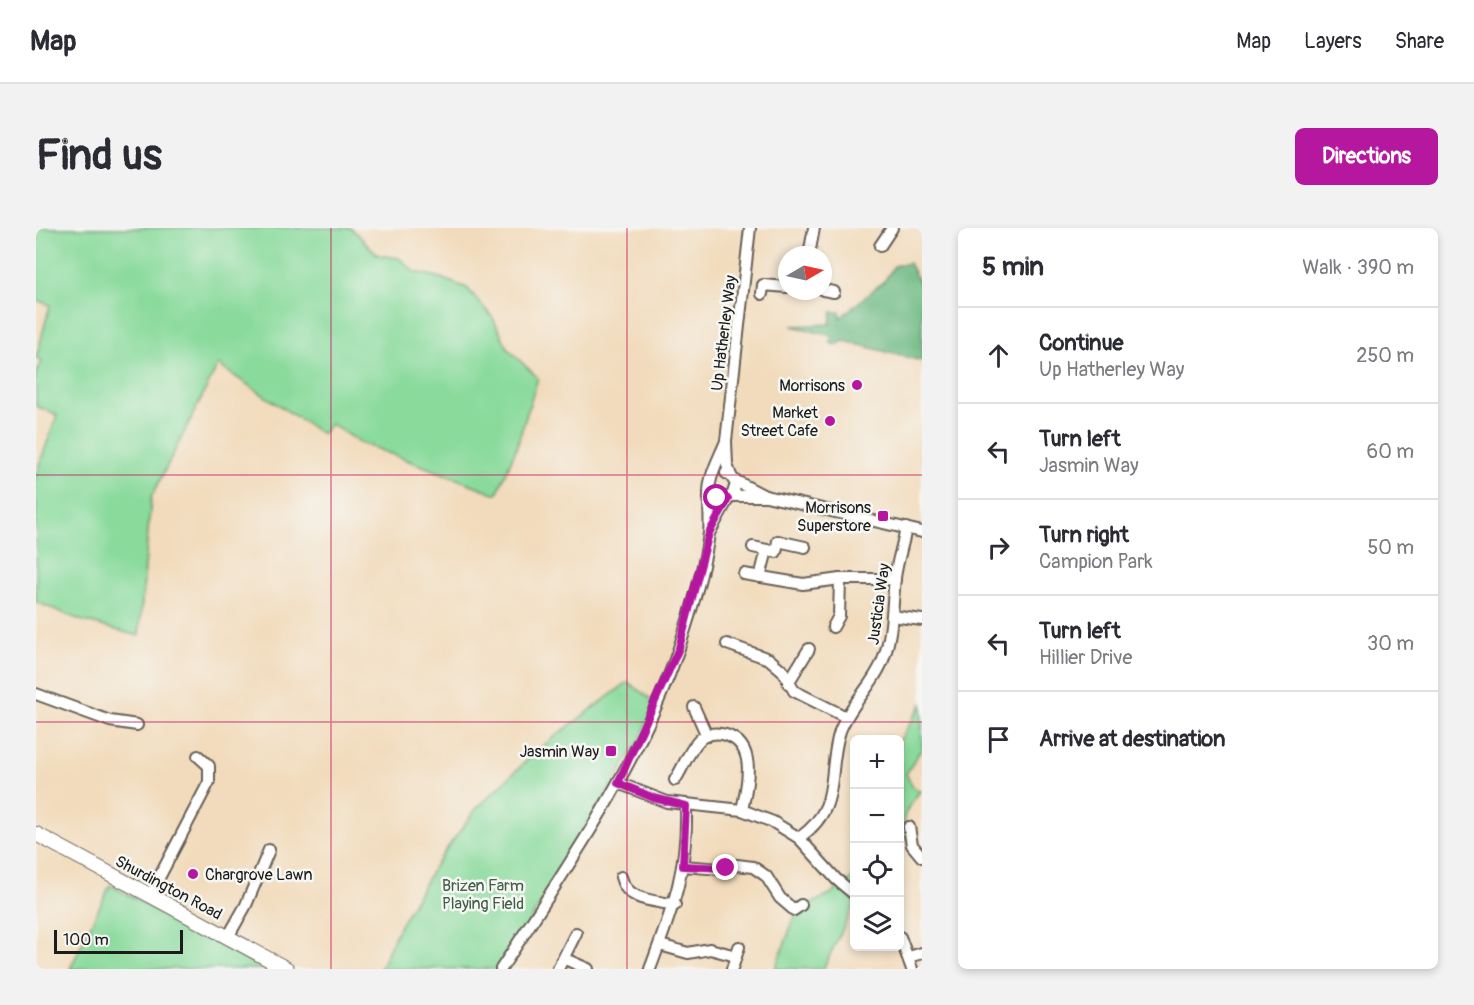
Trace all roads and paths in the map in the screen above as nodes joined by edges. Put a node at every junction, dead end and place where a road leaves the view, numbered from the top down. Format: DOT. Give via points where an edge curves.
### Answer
graph roads {
  1 [pos="750,228"];
  2 [pos="814,228"];
  3 [pos="892,228"];
  4 [pos="811,246"];
  5 [pos="880,246"];
  6 [pos="778,286"];
  7 [pos="762,294"];
  8 [pos="726,441"];
  9 [pos="712,478"];
  10 [pos="733,478"];
  11 [pos="710,491"];
  12 [pos="766,496"];
  13 [pos="730,497"];
  14 [pos="906,528"];
  15 [pos="922,532"];
  16 [pos="709,533"];
  17 [pos="753,547"];
  18 [pos="805,547"];
  19 [pos="767,550"];
  20 [pos="744,574"];
  21 [pos="760,577"];
  22 [pos="840,579"];
  23 [pos="895,579"];
  24 [pos="892,616"];
  25 [pos="922,620"];
  26 [pos="833,627"];
  27 [pos="728,645"];
  28 [pos="809,649"];
  29 [pos="788,683"];
  30 [pos="36,694"];
  31 [pos="694,707"];
  32 [pos="846,717"];
  33 [pos="137,725"];
  34 [pos="707,736"];
  35 [pos="198,756"];
  36 [pos="675,780"];
  37 [pos="618,783"];
  38 [pos="686,806"];
  39 [pos="742,810"];
  40 [pos="909,827"];
  41 [pos="36,834"];
  42 [pos="800,838"];
  43 [pos="269,850"];
  44 [pos="922,857"];
  45 [pos="683,866"];
  46 [pos="620,885"];
  47 [pos="850,890"];
  48 [pos="150,895"];
  49 [pos="675,905"];
  50 [pos="801,905"];
  51 [pos="576,933"];
  52 [pos="228,937"];
  53 [pos="660,945"];
  54 [pos="904,946"];
  55 [pos="922,952"];
  56 [pos="909,957"];
  57 [pos="561,964"];
  58 [pos="287,969"];
  59 [pos="501,969"];
  60 [pos="588,969"];
  61 [pos="650,969"];
  62 [pos="732,969"];
  63 [pos="912,969"];
  1 -- 8 [label="street, Up Hatherley Way"];
  2 -- 4 [label="street"];
  3 -- 5 [label="street"];
  6 -- 7 [label="street" via="763,285"];
  8 -- 9 [label="street, Up Hatherley Way"];
  8 -- 10 [label="street, Up Hatherley Way" via="727,465"];
  9 -- 10 [label="street" via="722,473"];
  9 -- 11 [label="street"];
  10 -- 12 [label="street"];
  10 -- 13 [label="street" via="736,486"];
  11 -- 13 [label="street" via="717,498"];
  11 -- 16 [label="street"];
  12 -- 13 [label="street"];
  12 -- 14 [label="street"];
  13 -- 16 [label="street"];
  14 -- 15 [label="street"];
  14 -- 23 [label="street, Justicia Way"];
  16 -- 37 [label="street" via="679,648"];
  17 -- 19 [label="street"];
  18 -- 19 [label="street" via="778,541 776,552"];
  19 -- 21 [label="street"];
  20 -- 21 [label="street"];
  21 -- 22 [label="street" via="803,584"];
  22 -- 23 [label="street"];
  22 -- 26 [label="street" via="844,616"];
  23 -- 24 [label="street, Justicia Way"];
  24 -- 25 [label="street"];
  24 -- 32 [label="street, Justicia Way" via="882,664"];
  27 -- 29 [label="street" via="739,653 775,662"];
  28 -- 29 [label="street"];
  29 -- 32 [label="street" via="798,693"];
  30 -- 33 [label="street" via="110,721"];
  31 -- 34 [label="street"];
  32 -- 42 [label="street, Justicia Way" via="836,746 827,807 815,826"];
  34 -- 36 [label="street" via="701,738"];
  34 -- 39 [label="street" via="729,736 745,752 747,787"];
  35 -- 48 [label="street" via="209,766 209,782"];
  37 -- 38 [label="street"];
  37 -- 59 [label="street"];
  38 -- 39 [label="street"];
  38 -- 45 [label="street"];
  39 -- 42 [label="street"];
  40 -- 44 [label="street" via="912,845"];
  41 -- 48 [label="main road, Shurdington Road"];
  42 -- 47 [label="street"];
  43 -- 52 [label="street"];
  45 -- 49 [label="street"];
  45 -- 50 [label="street" via="753,867 766,876 780,898 794,910"];
  46 -- 49 [label="street" via="636,897"];
  48 -- 52 [label="main road, Shurdington Road"];
  49 -- 53 [label="street"];
  51 -- 57 [label="street"];
  52 -- 58 [label="main road, Shurdington Road"];
  53 -- 61 [label="street"];
  53 -- 62 [label="street" via="688,953 710,949 738,951"];
  54 -- 56 [label="street"];
  55 -- 56 [label="street"];
  56 -- 63 [label="street"];
  57 -- 60 [label="street"];
}
